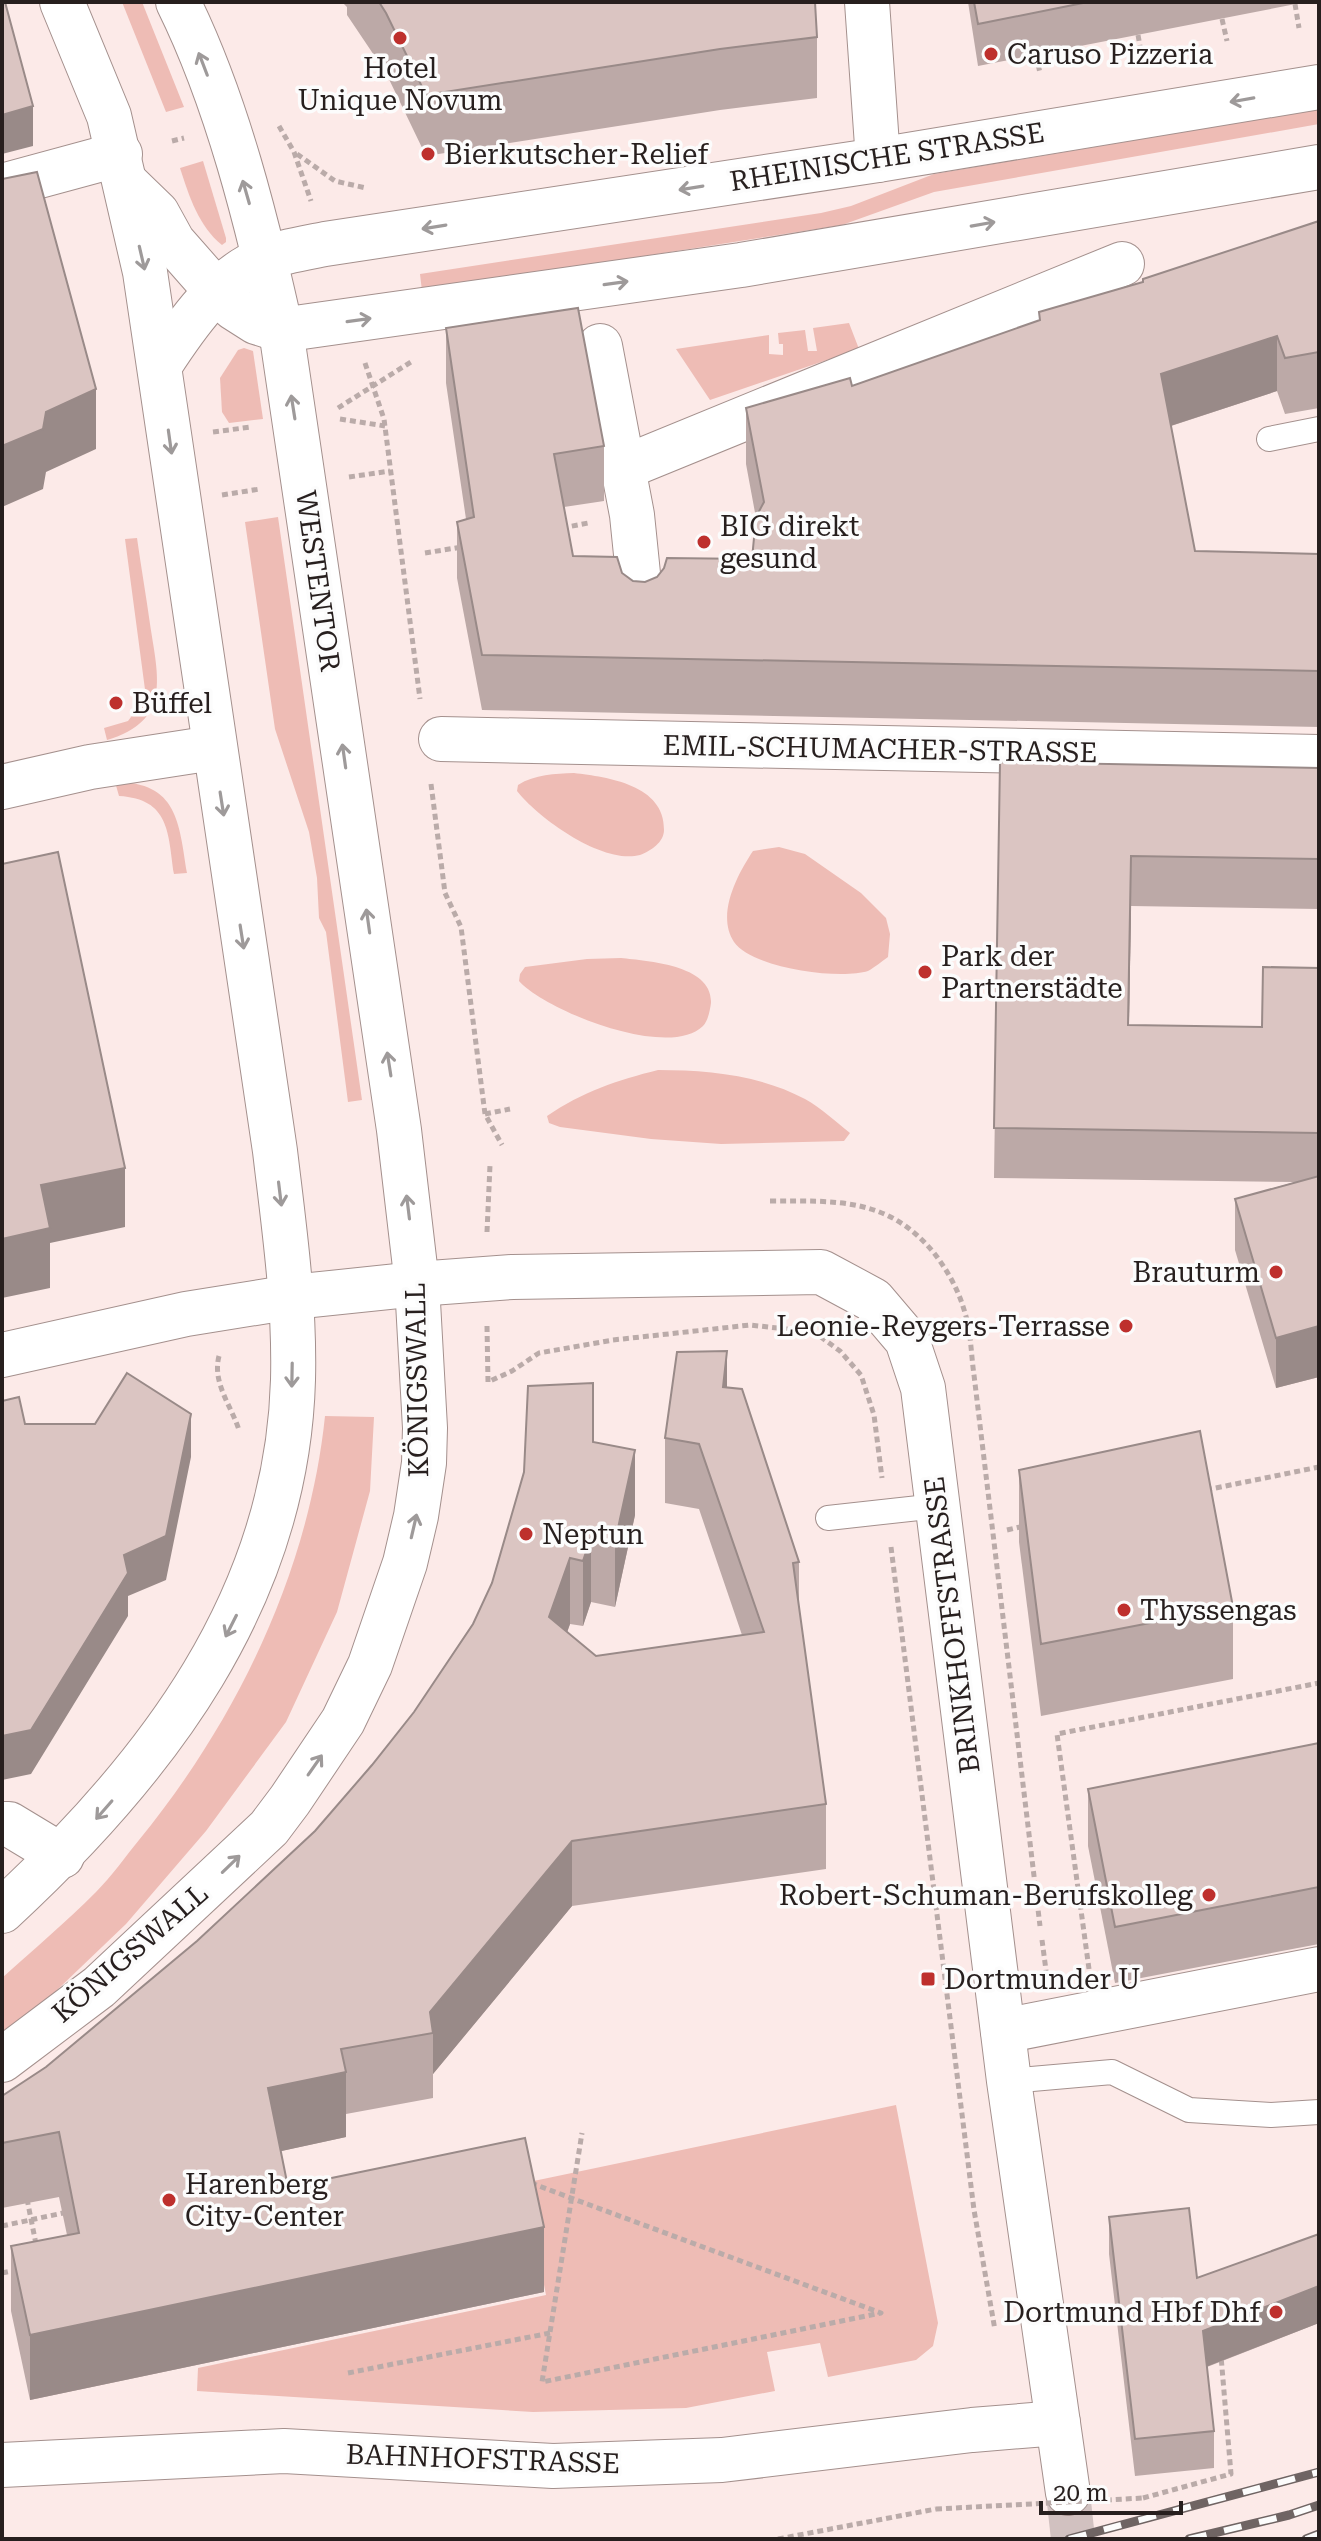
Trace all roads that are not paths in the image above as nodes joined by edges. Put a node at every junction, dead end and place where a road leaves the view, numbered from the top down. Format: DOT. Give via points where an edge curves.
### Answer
graph roads {
  1 [pos="62,2"];
  2 [pos="178,2"];
  3 [pos="867,2"];
  4 [pos="1319,87"];
  5 [pos="878,160"];
  6 [pos="1319,167"];
  7 [pos="122,168"];
  8 [pos="2,186"];
  9 [pos="265,258"];
  10 [pos="1122,264"];
  11 [pos="217,292"];
  12 [pos="281,330"];
  13 [pos="600,346"];
  14 [pos="160,365"];
  15 [pos="1319,429"];
  16 [pos="1269,439"];
  17 [pos="623,468"];
  18 [pos="642,613"];
  19 [pos="431,722"];
  20 [pos="213,748"];
  21 [pos="1319,757"];
  22 [pos="2,787"];
  23 [pos="355,833"];
  24 [pos="417,1284"];
  25 [pos="292,1297"];
  26 [pos="2,1355"];
  27 [pos="937,1506"];
  28 [pos="828,1518"];
  29 [pos="2,1824"];
  30 [pos="62,1856"];
  31 [pos="2,1911"];
  32 [pos="1319,1969"];
  33 [pos="1003,2031"];
  34 [pos="2,2060"];
  35 [pos="1009,2081"];
  36 [pos="1319,2112"];
  37 [pos="1058,2423"];
  38 [pos="2,2465"];
  39 [pos="1068,2493"];
  1 -- 7 [label="main road" via="109,116"];
  9 -- 2 [label="main road, WESTENTOR, one-way" via="227,127"];
  3 -- 5 [label="main road"];
  4 -- 5 [label="main road, RHEINISCHE STRASSE, one-way"];
  5 -- 9 [label="main road, RHEINISCHE STRASSE, one-way" via="325,244"];
  12 -- 6 [label="main road, one-way" via="741,265"];
  7 -- 8 [label="main road"];
  7 -- 11 [label="main road" via="173,242"];
  7 -- 14 [label="main road, one-way"];
  9 -- 11 [label="main road"];
  9 -- 12 [label="main road, WESTENTOR"];
  10 -- 17 [label="main road"];
  11 -- 12 [label="main road" via="256,322"];
  11 -- 14 [label="main road"];
  23 -- 12 [label="main road, WESTENTOR, one-way"];
  13 -- 17 [label="main road" via="602,415"];
  14 -- 20 [label="main road, one-way"];
  15 -- 16 [label="lane"];
  17 -- 18 [label="main road"];
  19 -- 21 [label="main road, EMIL-SCHUMACHER-STRASSE" via="652,729 998,752"];
  20 -- 22 [label="main road"];
  20 -- 25 [label="main road, one-way"];
  24 -- 23 [label="main road, KÖNIGSWALL, one-way"];
  24 -- 25 [label="main road, BRINKHOFFSTRASSE"];
  24 -- 27 [label="main road, BRINKHOFFSTRASSE" via="512,1277 821,1272 873,1300 907,1340 923,1388"];
  34 -- 24 [label="main road, KÖNIGSWALL, one-way" via="99,1987 269,1828 343,1721 390,1609 416,1516 425,1428"];
  25 -- 26 [label="main road, BRINKHOFFSTRASSE" via="186,1314"];
  25 -- 30 [label="main road, one-way" via="293,1382 285,1457 276,1506 251,1581 186,1704"];
  27 -- 28 [label="lane"];
  27 -- 33 [label="main road, BRINKHOFFSTRASSE"];
  29 -- 30 [label="main road"];
  30 -- 31 [label="main road"];
  32 -- 33 [label="main road" via="1148,1991 1095,2013"];
  33 -- 35 [label="main road, BRINKHOFFSTRASSE"];
  35 -- 36 [label="lane" via="1112,2072 1189,2110"];
  35 -- 37 [label="main road, BRINKHOFFSTRASSE"];
  37 -- 38 [label="main road, BAHNHOFSTRASSE" via="676,2462 553,2466 284,2451"];
  37 -- 39 [label="main road, BRINKHOFFSTRASSE"];
}
